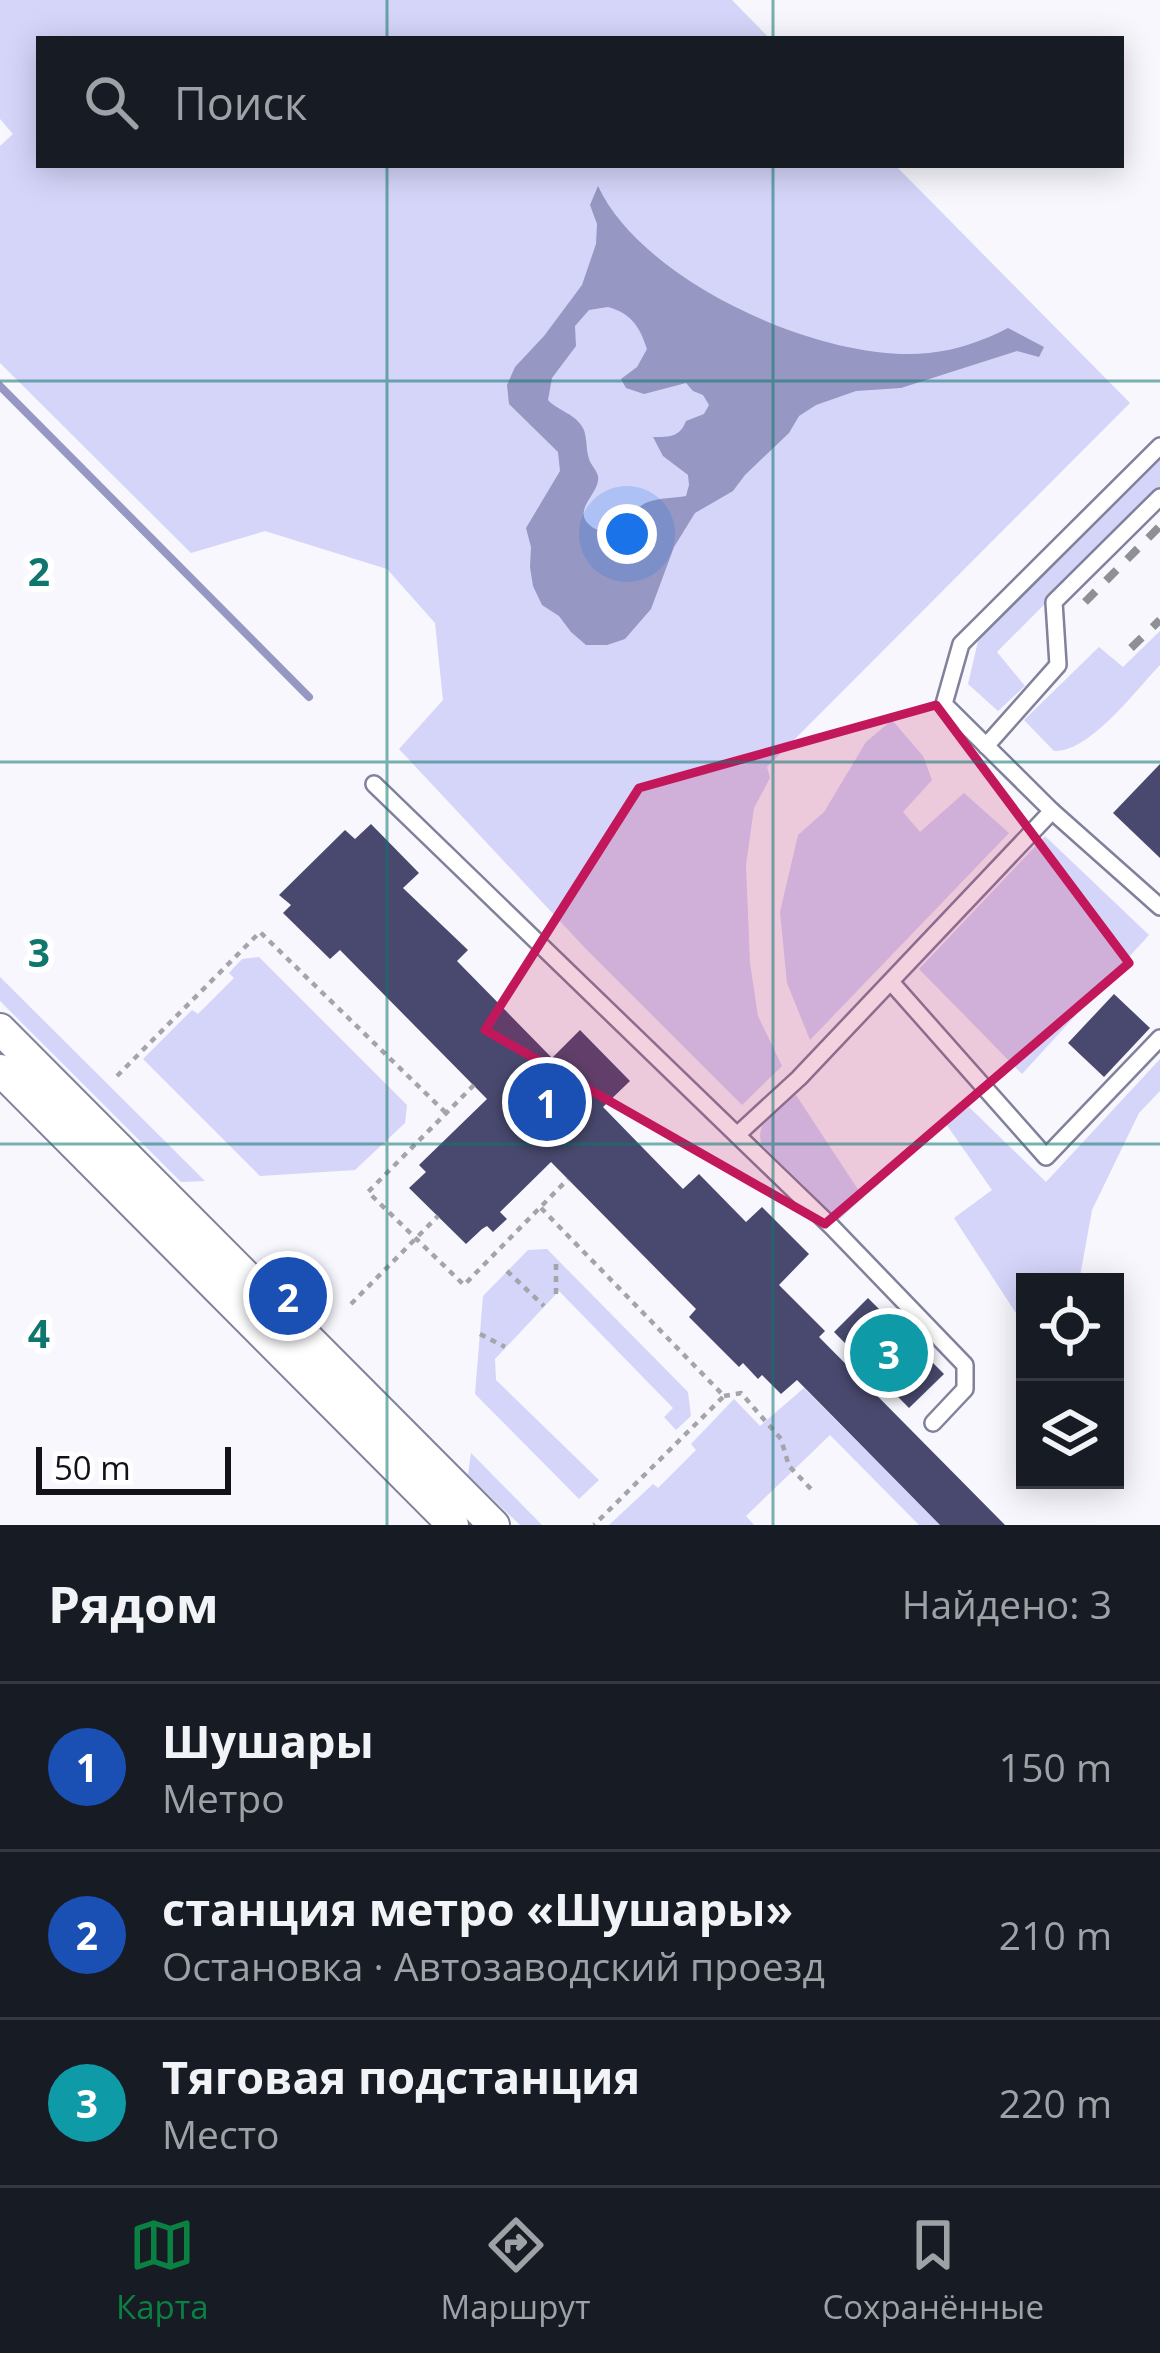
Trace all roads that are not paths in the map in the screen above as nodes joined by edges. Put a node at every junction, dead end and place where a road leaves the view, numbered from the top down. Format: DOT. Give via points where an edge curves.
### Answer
graph roads {
  1 [pos="1160,446"];
  2 [pos="1160,497"];
  3 [pos="986,746"];
  4 [pos="374,784"];
  5 [pos="1052,811"];
  6 [pos="1160,907"];
  7 [pos="891,982"];
  8 [pos="0,1029"];
  9 [pos="1160,1038"];
  10 [pos="0,1070"];
  11 [pos="737,1136"];
  12 [pos="933,1423"];
  13 [pos="453,1525"];
  14 [pos="494,1525"];
  1 -- 3 [label="lane" via="961,644 944,704"];
  2 -- 3 [label="lane" via="1054,602 1058,665"];
  3 -- 5 [label="lane"];
  4 -- 11 [label="lane"];
  5 -- 6 [label="lane"];
  5 -- 7 [label="lane"];
  7 -- 9 [label="lane" via="1046,1157"];
  7 -- 11 [label="lane"];
  8 -- 14 [label="street"];
  10 -- 13 [label="street"];
  11 -- 12 [label="lane" via="965,1365 965,1389"];
}
